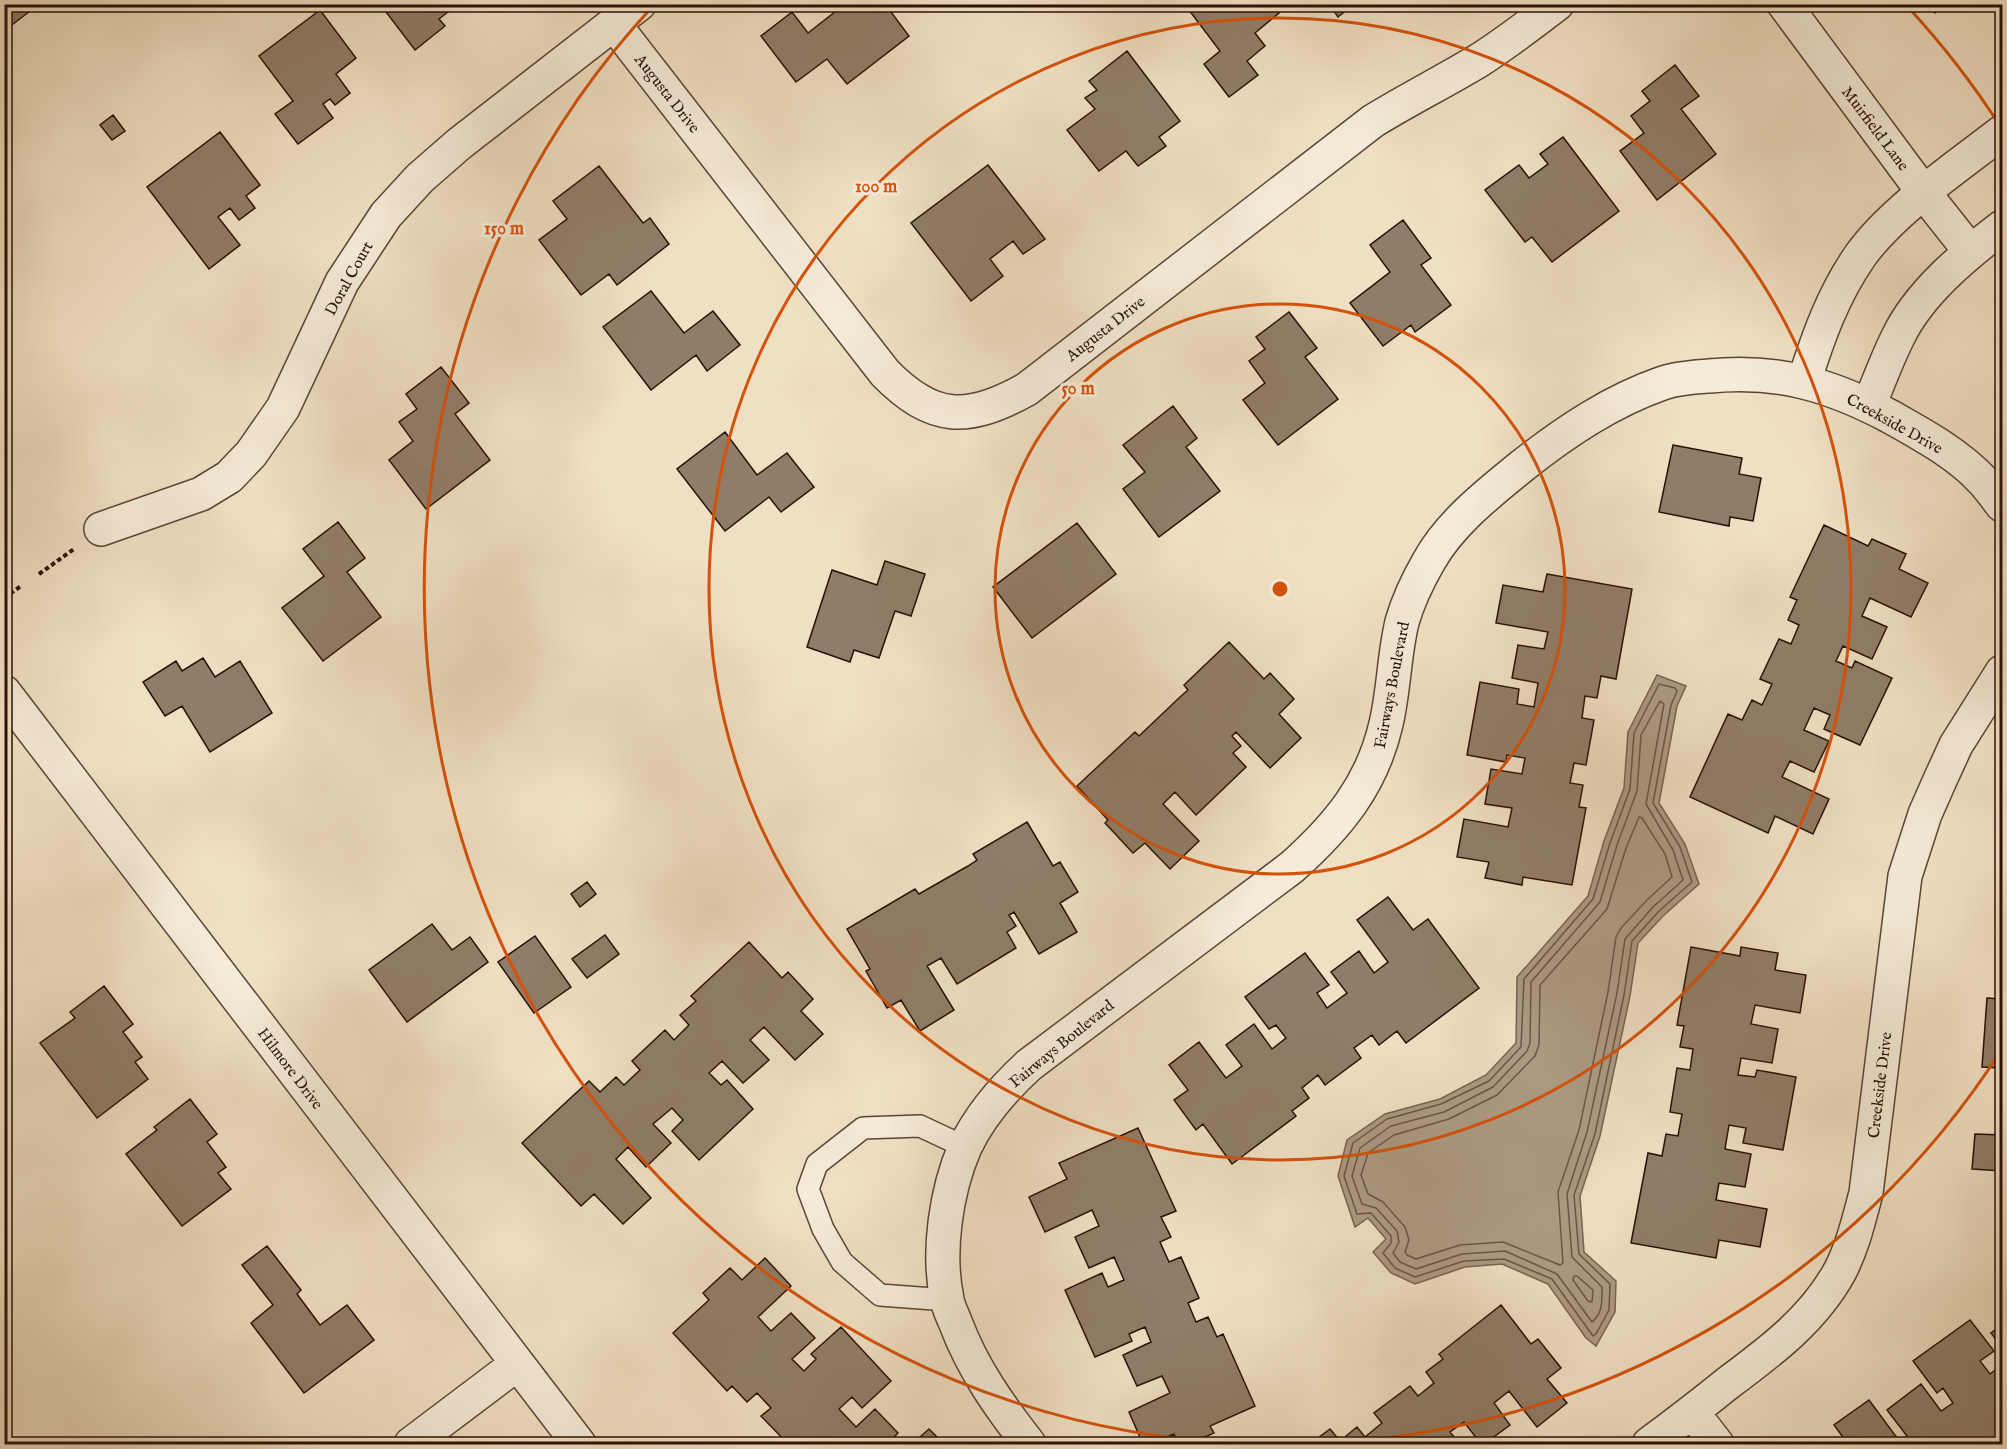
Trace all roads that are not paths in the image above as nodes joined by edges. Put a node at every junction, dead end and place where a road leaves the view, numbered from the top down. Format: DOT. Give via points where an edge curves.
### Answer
graph roads {
  1 [pos="1557,4"];
  2 [pos="1784,4"];
  3 [pos="627,14"];
  4 [pos="2002,132"];
  5 [pos="1924,193"];
  6 [pos="2002,227"];
  7 [pos="1970,251"];
  8 [pos="1804,381"];
  9 [pos="1869,406"];
  10 [pos="2002,505"];
  11 [pos="101,529"];
  12 [pos="2002,672"];
  13 [pos="4,692"];
  14 [pos="965,1147"];
  15 [pos="947,1300"];
  16 [pos="517,1364"];
  17 [pos="1692,1412"];
  18 [pos="411,1444"];
  19 [pos="579,1444"];
  20 [pos="1029,1444"];
  21 [pos="1649,1444"];
  22 [pos="1717,1444"];
  1 -- 3 [label="street, Augusta Drive" via="1477,61 1373,121 1027,389 986,409 953,412 924,405 885,373"];
  2 -- 5 [label="street, Muirfield Lane"];
  3 -- 11 [label="street, Doral Court" via="459,144 386,215 342,282 283,408 251,454 228,477 201,494"];
  4 -- 5 [label="street"];
  5 -- 7 [label="street, Muirfield Lane"];
  5 -- 8 [label="street" via="1888,224 1861,255 1834,297"];
  6 -- 7 [label="street"];
  7 -- 9 [label="street" via="1929,292 1898,335"];
  8 -- 9 [label="street, Creekside Drive"];
  8 -- 14 [label="street, Fairways Boulevard" via="1731,374 1666,382 1631,396 1598,412 1542,450 1463,518 1441,543 1414,589 1402,622 1386,723 1376,758 1340,819 1292,867 1029,1065 1005,1087"];
  9 -- 10 [label="street, Creekside Drive" via="1952,454 1983,481"];
  12 -- 17 [label="street, Creekside Drive" via="1956,746 1926,814 1905,876 1866,1193 1855,1236 1822,1299 1799,1325"];
  13 -- 16 [label="street, Hilmore Drive"];
  14 -- 15 [label="street, Fairways Boulevard" via="954,1180 942,1247"];
  14 -- 15 [label="lane" via="920,1126 863,1128 817,1164 808,1189 823,1229 842,1262 880,1294"];
  15 -- 20 [label="street, Fairways Boulevard" via="971,1360"];
  16 -- 18 [label="street"];
  16 -- 19 [label="street, Hilmore Drive"];
  17 -- 21 [label="street"];
  17 -- 22 [label="street"];
}
